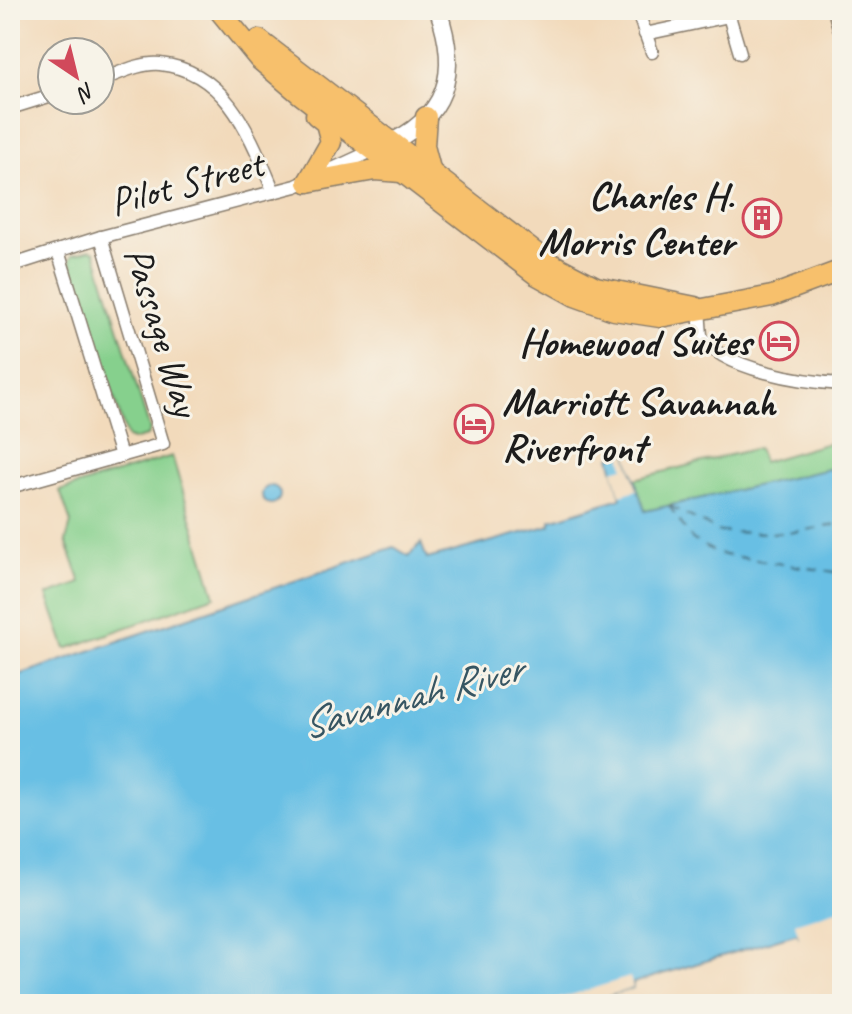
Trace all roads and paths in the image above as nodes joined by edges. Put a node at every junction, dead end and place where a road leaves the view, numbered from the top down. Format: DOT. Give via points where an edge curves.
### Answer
graph roads {
  1 [pos="219,10"];
  2 [pos="235,10"];
  3 [pos="438,10"];
  4 [pos="637,10"];
  5 [pos="837,10"];
  6 [pos="842,27"];
  7 [pos="645,34"];
  8 [pos="652,52"];
  9 [pos="740,53"];
  10 [pos="259,59"];
  11 [pos="116,76"];
  12 [pos="36,100"];
  13 [pos="10,108"];
  14 [pos="426,117"];
  15 [pos="382,146"];
  16 [pos="431,173"];
  17 [pos="405,174"];
  18 [pos="308,182"];
  19 [pos="274,192"];
  20 [pos="101,237"];
  21 [pos="58,251"];
  22 [pos="10,266"];
  23 [pos="842,270"];
  24 [pos="699,309"];
  25 [pos="842,384"];
  26 [pos="121,456"];
  27 [pos="10,487"];
  1 -- 10 [label="main road"];
  2 -- 15 [label="main road" via="250,32"];
  3 -- 14 [label="street" via="451,69"];
  4 -- 7 [label="street"];
  5 -- 6 [label="main road"];
  7 -- 8 [label="street"];
  7 -- 9 [label="street" via="729,16"];
  10 -- 15 [label="main road"];
  10 -- 18 [label="main road" via="282,89 331,132 327,152"];
  11 -- 19 [label="street" via="159,64 204,80 226,96"];
  12 -- 13 [label="street"];
  14 -- 15 [label="street"];
  14 -- 16 [label="main road" via="424,146"];
  15 -- 16 [label="main road"];
  15 -- 17 [label="main road"];
  15 -- 18 [label="street, Pilot Street"];
  16 -- 24 [label="main road" via="546,261 582,281"];
  17 -- 18 [label="main road" via="391,169"];
  17 -- 24 [label="main road" via="537,275 575,296 614,310 660,317"];
  18 -- 19 [label="street, Pilot Street"];
  19 -- 20 [label="street, Pilot Street"];
  20 -- 21 [label="street, Pilot Street"];
  20 -- 26 [label="street, Passage Way" via="163,444"];
  21 -- 22 [label="street, Pilot Street"];
  21 -- 26 [label="street, Passage Way"];
  23 -- 24 [label="main road" via="772,296"];
  24 -- 25 [label="street" via="701,336 722,353 786,377"];
  26 -- 27 [label="street"];
}
